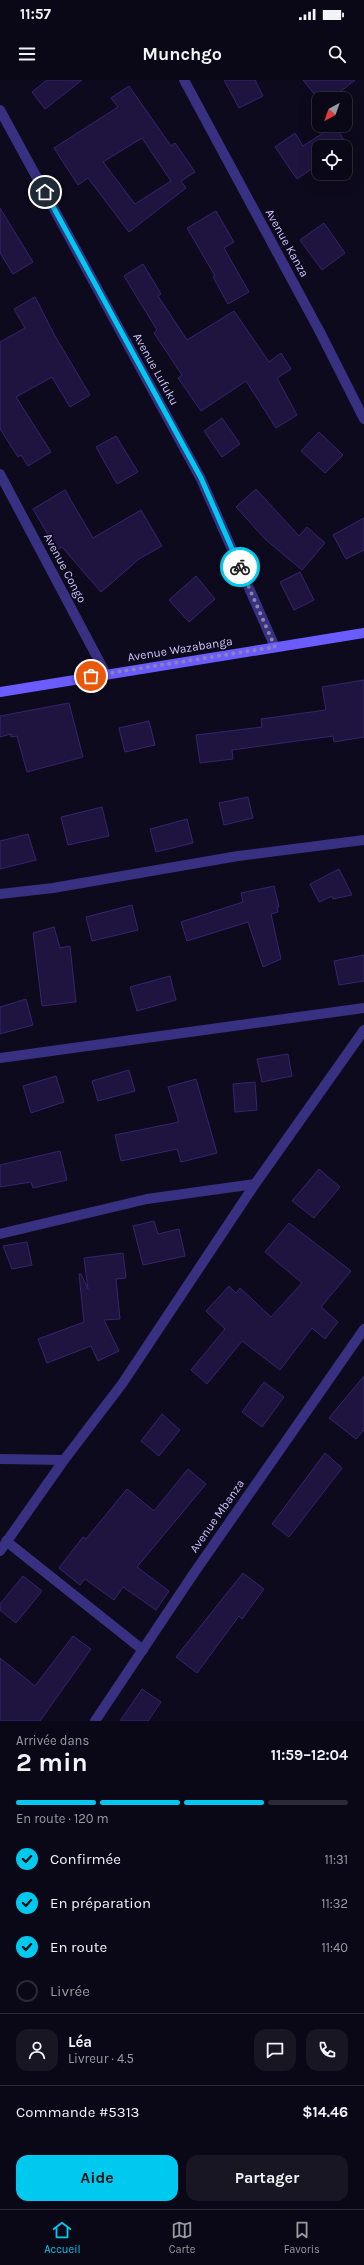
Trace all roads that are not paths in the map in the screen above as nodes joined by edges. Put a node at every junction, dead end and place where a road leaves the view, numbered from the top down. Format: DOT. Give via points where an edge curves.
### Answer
graph roads {
  1 [pos="184,80"];
  2 [pos="0,110"];
  3 [pos="364,419"];
  4 [pos="0,474"];
  5 [pos="364,632"];
  6 [pos="275,647"];
  7 [pos="106,674"];
  8 [pos="0,692"];
  9 [pos="364,840"];
  10 [pos="0,894"];
  11 [pos="364,1008"];
  12 [pos="364,1030"];
  13 [pos="0,1058"];
  14 [pos="255,1184"];
  15 [pos="0,1234"];
  16 [pos="364,1329"];
  17 [pos="0,1459"];
  18 [pos="64,1460"];
  19 [pos="6,1541"];
  20 [pos="0,1551"];
  21 [pos="143,1650"];
  22 [pos="95,1721"];
  1 -- 3 [label="street, Avenue Kanza"];
  2 -- 6 [label="street, Avenue Lufuku" via="201,478"];
  4 -- 7 [label="street, Avenue Congo"];
  5 -- 6 [label="main road, Avenue Wazabanga"];
  6 -- 7 [label="main road, Avenue Wazabanga"];
  7 -- 8 [label="main road, Avenue Wazabanga"];
  9 -- 10 [label="street" via="238,856 53,888"];
  11 -- 13 [label="street"];
  12 -- 14 [label="street"];
  14 -- 15 [label="street" via="147,1199"];
  14 -- 18 [label="street" via="122,1384"];
  16 -- 21 [label="street, Avenue Mbanza"];
  17 -- 18 [label="street"];
  18 -- 19 [label="street"];
  19 -- 20 [label="street"];
  19 -- 21 [label="street"];
  21 -- 22 [label="street, Avenue Mbanza"];
}
